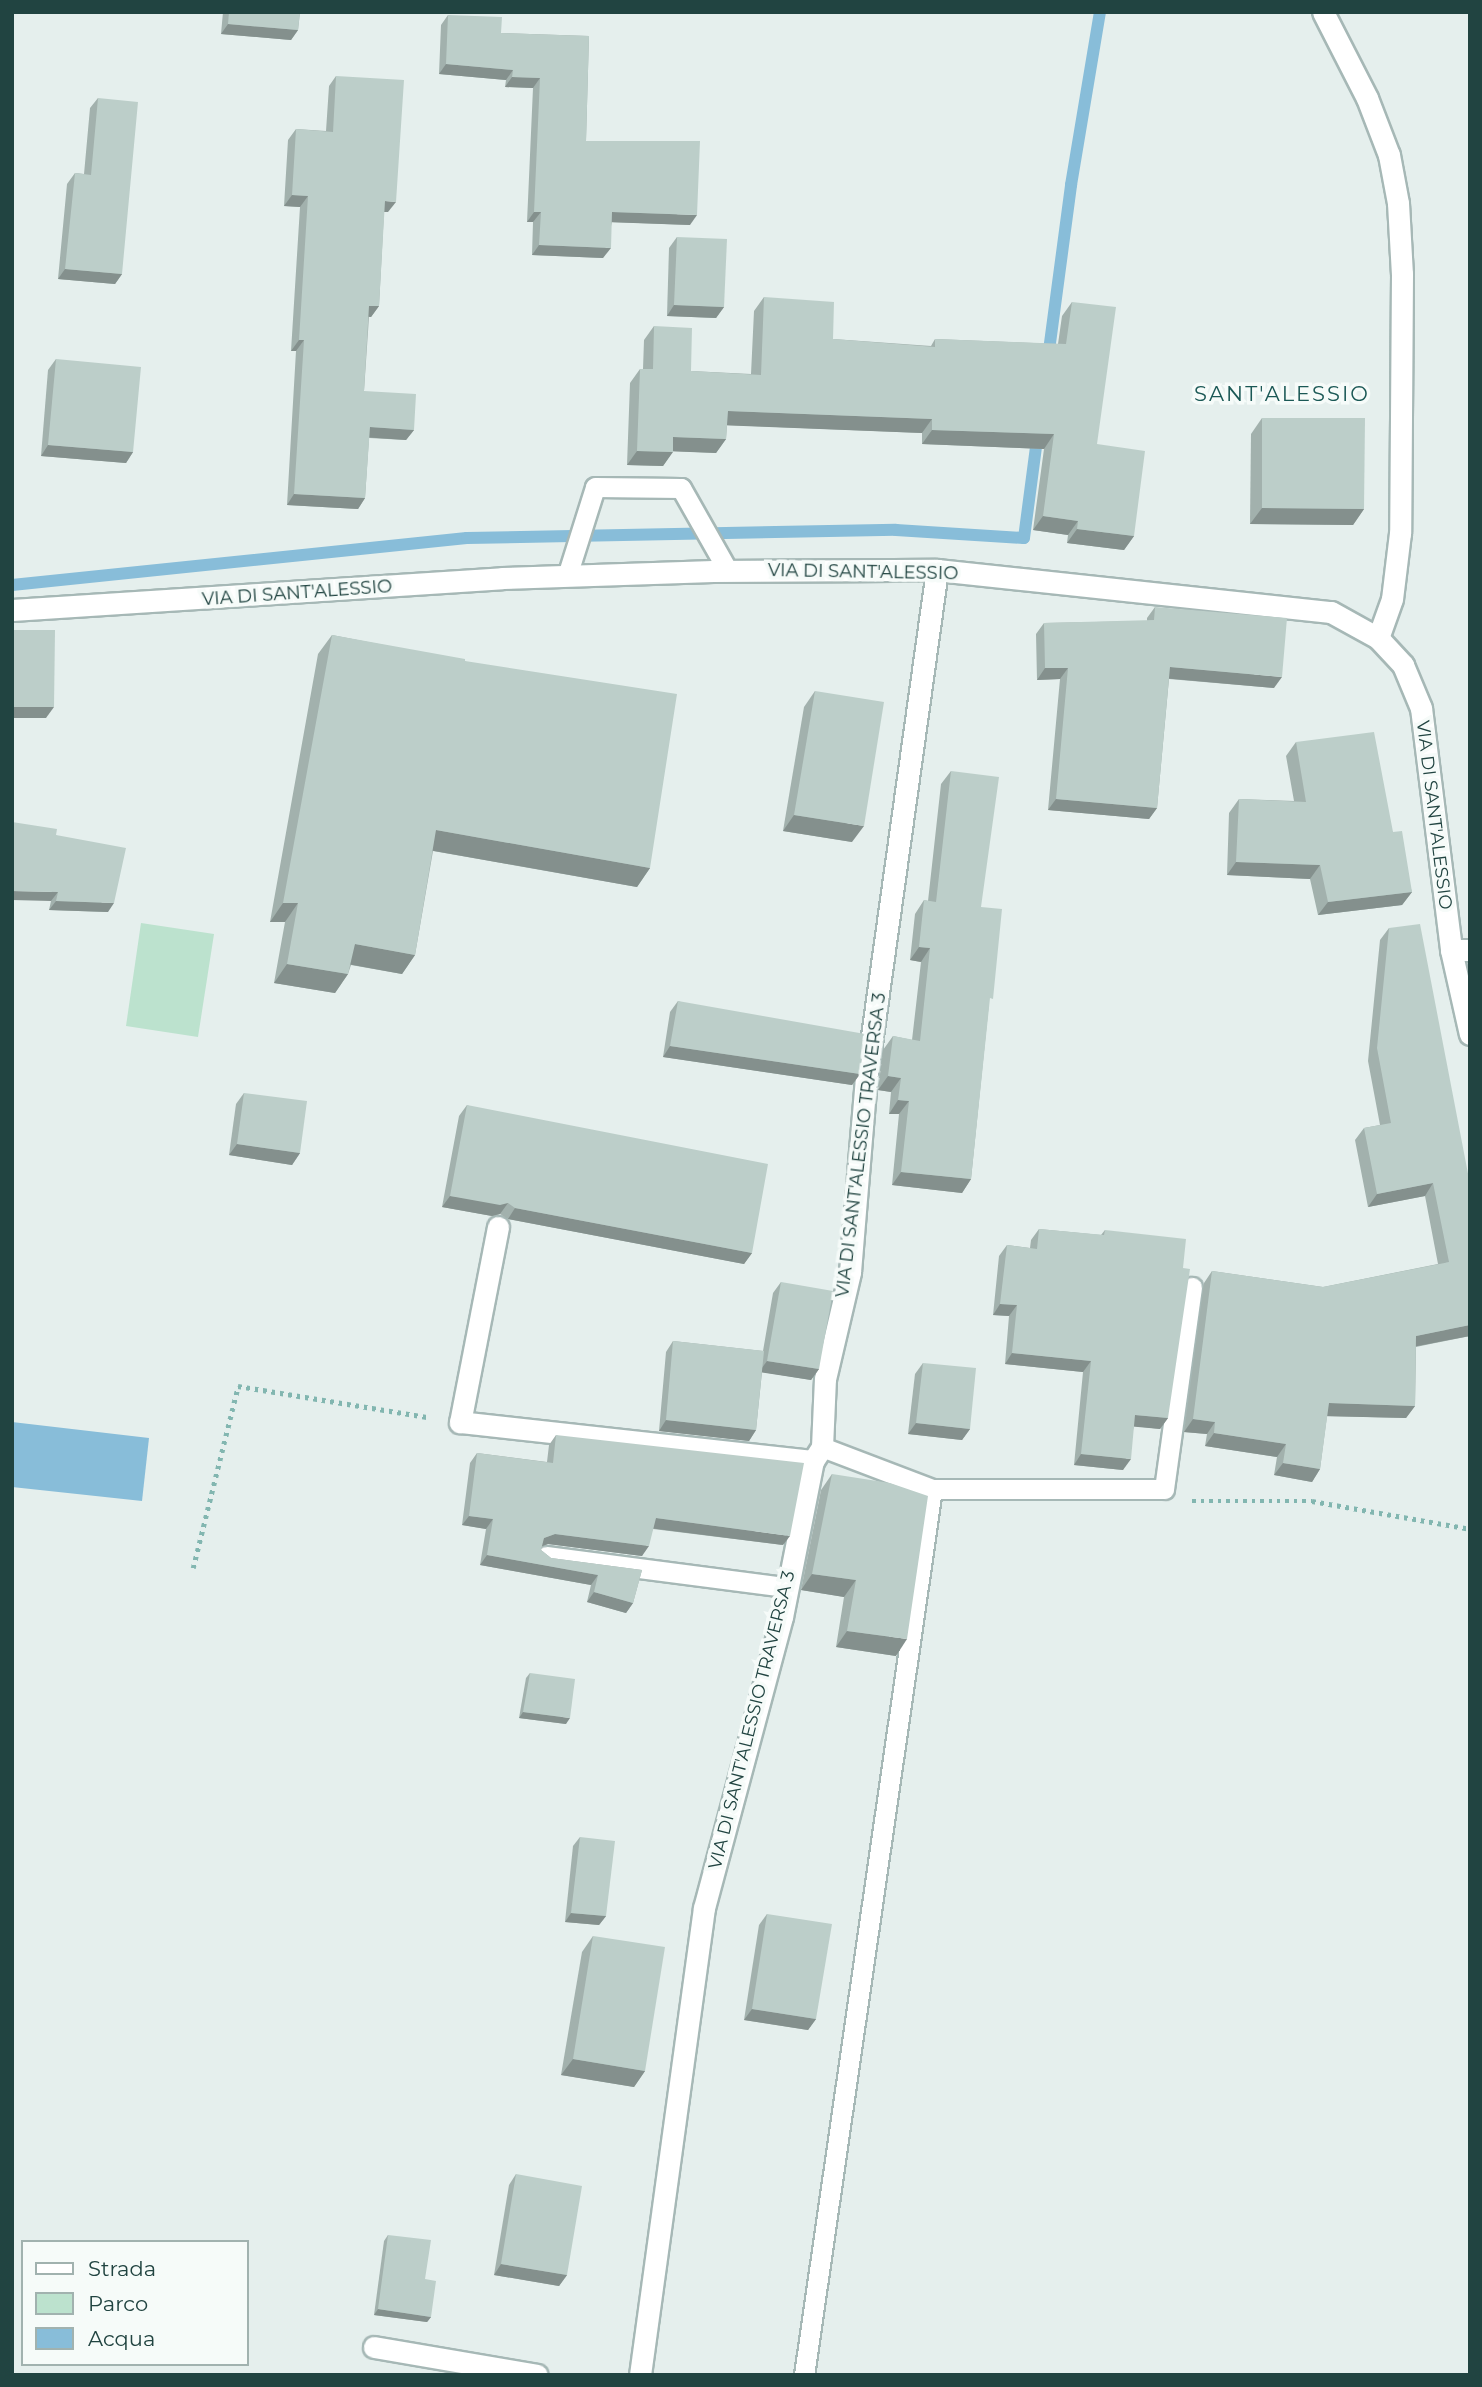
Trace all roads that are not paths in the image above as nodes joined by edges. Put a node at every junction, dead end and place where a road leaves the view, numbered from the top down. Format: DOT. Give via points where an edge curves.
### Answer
graph roads {
  1 [pos="1323,12"];
  2 [pos="937,570"];
  3 [pos="728,571"];
  4 [pos="567,576"];
  5 [pos="12,610"];
  6 [pos="1378,638"];
  7 [pos="1461,950"];
  8 [pos="1470,1034"];
  9 [pos="498,1227"];
  10 [pos="1192,1287"];
  11 [pos="817,1454"];
  12 [pos="932,1489"];
  13 [pos="547,1556"];
  14 [pos="786,1587"];
  15 [pos="374,2347"];
  16 [pos="537,2375"];
  17 [pos="640,2375"];
  18 [pos="804,2375"];
  1 -- 6 [label="street" via="1371,109 1389,155 1398,203 1402,274 1400,533 1392,599"];
  2 -- 3 [label="street, VIA DI SANT'ALESSIO"];
  2 -- 6 [label="street, VIA DI SANT'ALESSIO" via="1331,612"];
  2 -- 11 [label="street, VIA DI SANT'ALESSIO TRAVERSA 3" via="866,1079 850,1272 825,1380"];
  3 -- 4 [label="street, VIA DI SANT'ALESSIO"];
  3 -- 4 [label="lane" via="681,488 595,487"];
  4 -- 5 [label="street, VIA DI SANT'ALESSIO"];
  6 -- 7 [label="street, VIA DI SANT'ALESSIO" via="1403,665 1421,708"];
  7 -- 8 [label="street, VIA DI SANT'ALESSIO"];
  9 -- 11 [label="street" via="460,1422"];
  10 -- 12 [label="lane" via="1164,1489"];
  11 -- 12 [label="lane"];
  11 -- 14 [label="street, VIA DI SANT'ALESSIO TRAVERSA 3"];
  12 -- 18 [label="lane"];
  13 -- 14 [label="lane"];
  14 -- 17 [label="street, VIA DI SANT'ALESSIO TRAVERSA 3" via="782,1617 704,1908"];
  15 -- 16 [label="street"];
}
